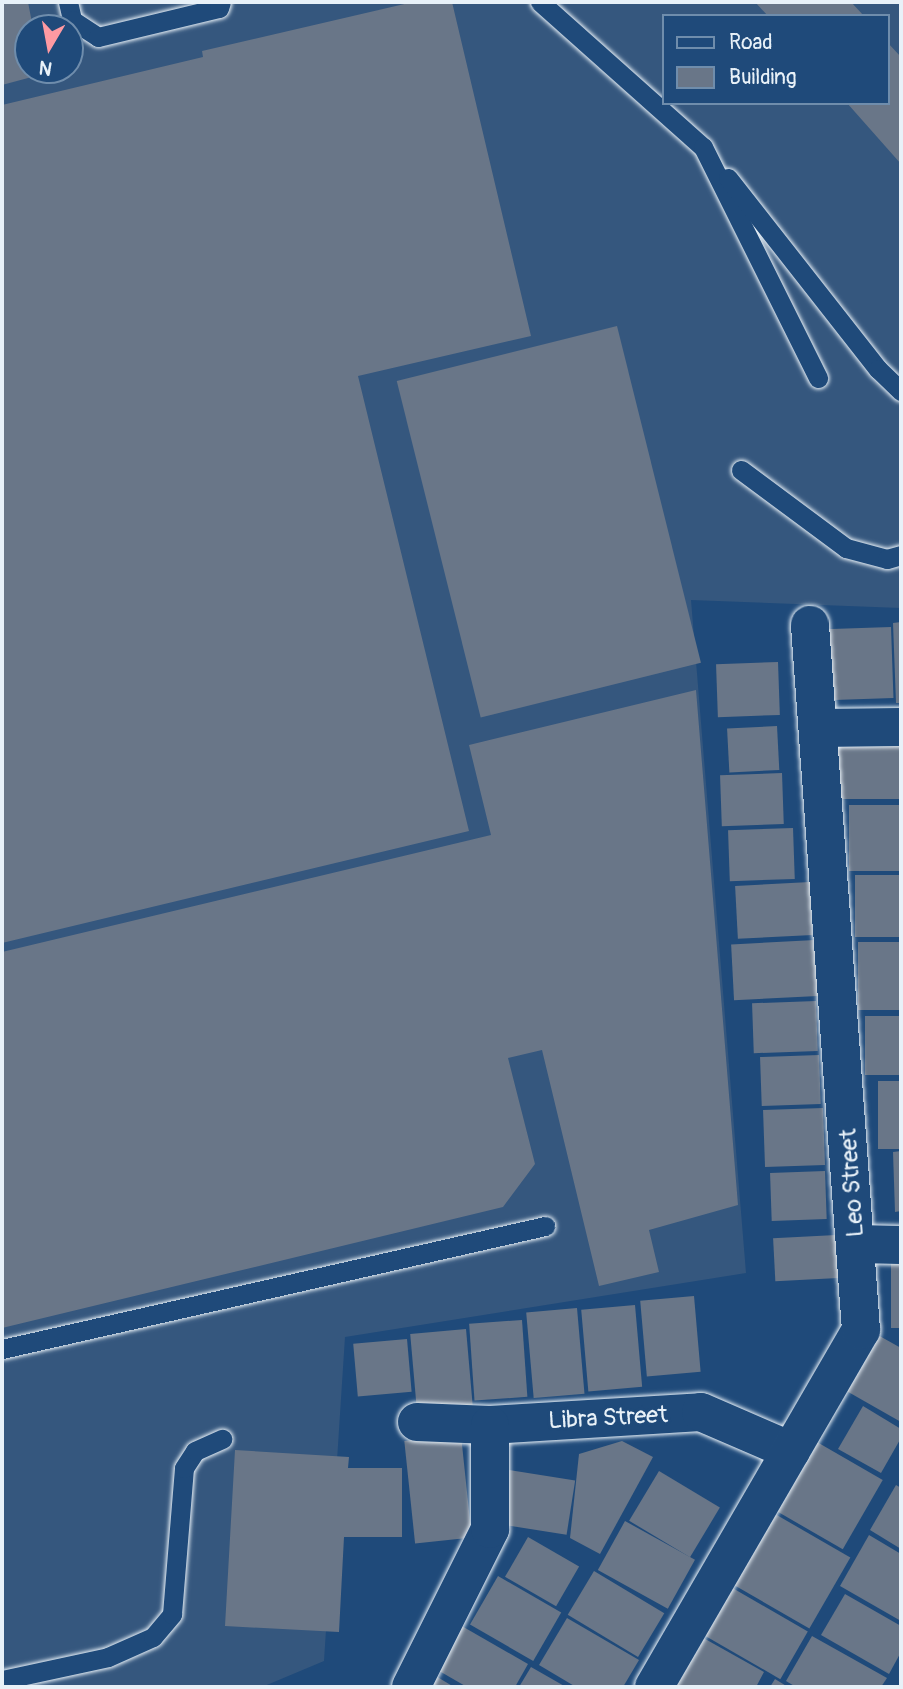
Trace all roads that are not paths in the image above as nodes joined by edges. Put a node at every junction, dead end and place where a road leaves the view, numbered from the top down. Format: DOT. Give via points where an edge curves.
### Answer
graph roads {
  1 [pos="68,2"];
  2 [pos="221,2"];
  3 [pos="540,2"];
  4 [pos="704,147"];
  5 [pos="818,378"];
  6 [pos="901,391"];
  7 [pos="741,470"];
  8 [pos="901,555"];
  9 [pos="810,625"];
  10 [pos="901,727"];
  11 [pos="818,728"];
  12 [pos="545,1226"];
  13 [pos="857,1244"];
  14 [pos="901,1245"];
  15 [pos="2,1349"];
  16 [pos="417,1422"];
  17 [pos="490,1425"];
  18 [pos="222,1439"];
  19 [pos="790,1451"];
  20 [pos="2,1679"];
  21 [pos="411,1687"];
  22 [pos="654,1687"];
  1 -- 2 [label="lane" via="72,20 98,37 219,8"];
  3 -- 4 [label="lane"];
  4 -- 5 [label="lane"];
  4 -- 6 [label="lane" via="878,369"];
  7 -- 8 [label="lane" via="846,548 887,559"];
  9 -- 11 [label="street, Leo Street"];
  10 -- 11 [label="street"];
  11 -- 13 [label="street, Leo Street"];
  12 -- 15 [label="lane"];
  13 -- 14 [label="street"];
  13 -- 19 [label="street, Leo Street" via="861,1330"];
  16 -- 17 [label="street, Libra Street"];
  17 -- 19 [label="street, Libra Street" via="701,1412"];
  17 -- 21 [label="street" via="490,1529"];
  18 -- 20 [label="lane" via="195,1451 184,1468 172,1614 153,1637 108,1657"];
  19 -- 22 [label="street, Leo Street"];
}
